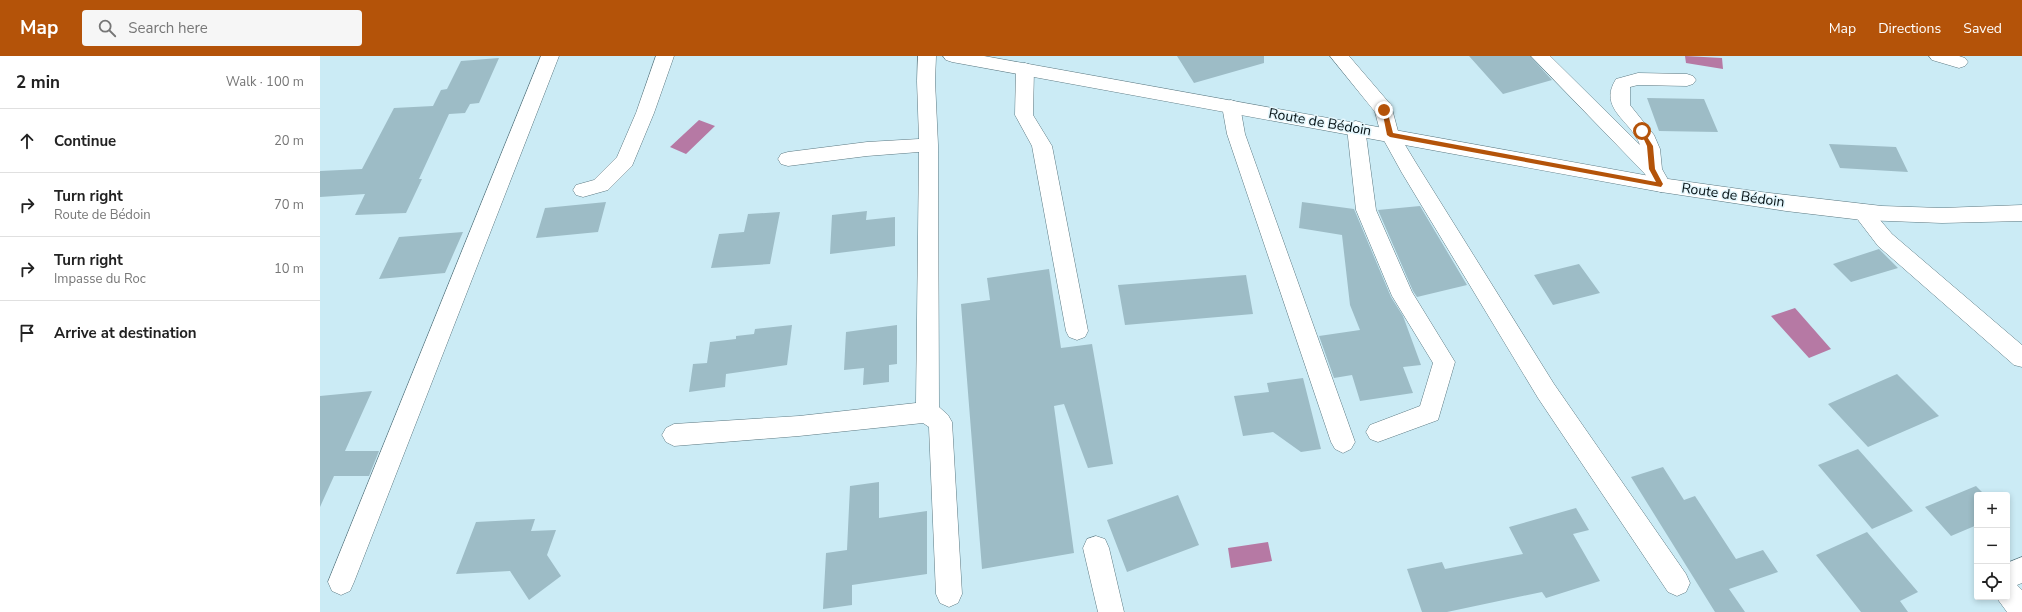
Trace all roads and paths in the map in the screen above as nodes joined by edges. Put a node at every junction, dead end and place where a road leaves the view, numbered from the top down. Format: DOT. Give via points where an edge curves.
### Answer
graph roads {
  1 [pos="550,56"];
  2 [pos="665,56"];
  3 [pos="927,56"];
  4 [pos="952,56"];
  5 [pos="1339,56"];
  6 [pos="1540,56"];
  7 [pos="1938,56"];
  8 [pos="1959,62"];
  9 [pos="1018,64"];
  10 [pos="1687,80"];
  11 [pos="1231,106"];
  12 [pos="1356,128"];
  13 [pos="1390,135"];
  14 [pos="929,145"];
  15 [pos="788,159"];
  16 [pos="1656,177"];
  17 [pos="583,190"];
  18 [pos="1862,212"];
  19 [pos="2022,213"];
  20 [pos="1077,331"];
  21 [pos="2022,358"];
  22 [pos="927,412"];
  23 [pos="1378,432"];
  24 [pos="674,435"];
  25 [pos="1343,442"];
  26 [pos="1096,548"];
  27 [pos="2022,569"];
  28 [pos="2010,575"];
  29 [pos="341,582"];
  30 [pos="1677,583"];
  31 [pos="949,594"];
  32 [pos="2010,596"];
  33 [pos="2022,609"];
  34 [pos="1111,612"];
  1 -- 29 [label="main road"];
  2 -- 17 [label="main road" via="625,161 601,185"];
  3 -- 14 [label="main road"];
  4 -- 9 [label="main road, Route de Bédoin"];
  5 -- 13 [label="main road" via="1384,110"];
  6 -- 16 [label="main road"];
  7 -- 8 [label="main road"];
  9 -- 11 [label="main road, Route de Bédoin"];
  9 -- 20 [label="main road" via="1024,115 1042,146"];
  10 -- 16 [label="main road" via="1638,79 1622,83 1618,95 1623,111 1642,131 1650,146"];
  11 -- 12 [label="main road, Route de Bédoin"];
  11 -- 25 [label="main road" via="1236,134"];
  12 -- 13 [label="main road, Route de Bédoin"];
  12 -- 23 [label="main road" via="1366,210 1403,296 1444,362 1430,413"];
  13 -- 16 [label="main road, Route de Bédoin"];
  13 -- 30 [label="main road" via="1546,391"];
  14 -- 15 [label="main road" via="867,149"];
  14 -- 22 [label="main road"];
  16 -- 18 [label="main road, Route de Bédoin"];
  18 -- 19 [label="main road, Route de Bédoin" via="1977,215"];
  18 -- 21 [label="main road" via="1885,240"];
  22 -- 24 [label="main road" via="799,426"];
  22 -- 31 [label="main road" via="940,422"];
  26 -- 34 [label="main road"];
  27 -- 28 [label="main road"];
  32 -- 33 [label="main road"];
}
